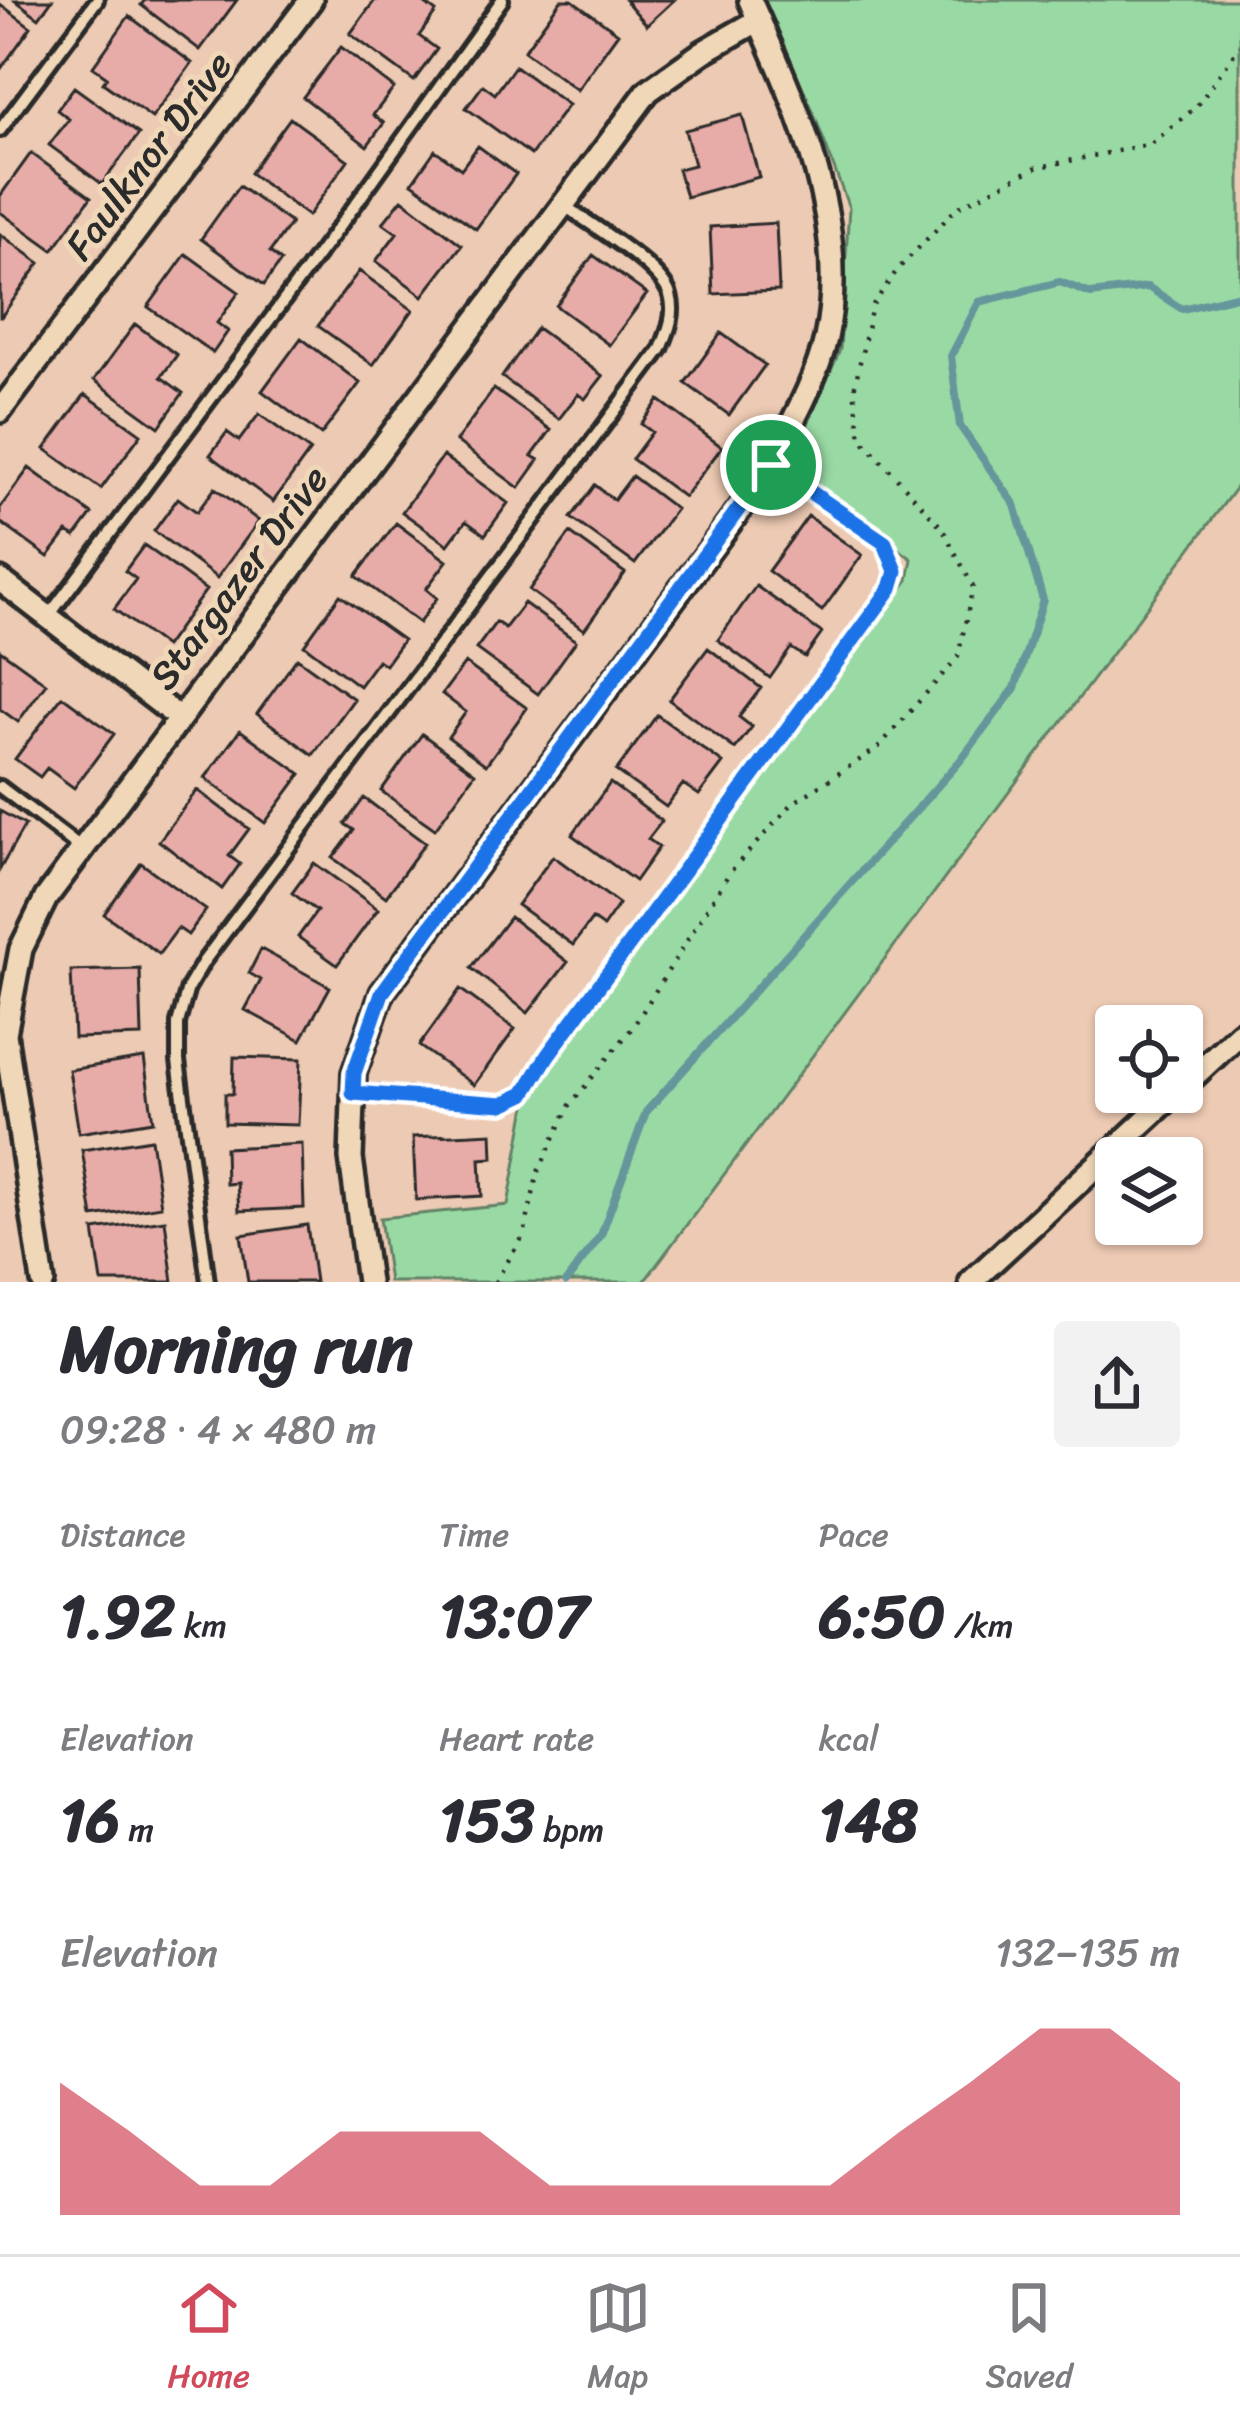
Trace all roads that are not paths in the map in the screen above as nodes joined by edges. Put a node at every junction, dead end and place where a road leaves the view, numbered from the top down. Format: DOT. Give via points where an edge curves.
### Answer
graph roads {
  1 [pos="97,0"];
  2 [pos="311,0"];
  3 [pos="502,0"];
  4 [pos="754,10"];
  5 [pos="0,130"];
  6 [pos="562,205"];
  7 [pos="0,411"];
  8 [pos="771,465"];
  9 [pos="0,580"];
  10 [pos="48,617"];
  11 [pos="178,717"];
  12 [pos="0,787"];
  13 [pos="82,849"];
  14 [pos="1240,1033"];
  15 [pos="1203,1067"];
  16 [pos="353,1093"];
  17 [pos="1153,1113"];
  18 [pos="43,1282"];
  19 [pos="208,1282"];
  20 [pos="368,1282"];
  21 [pos="971,1282"];
  1 -- 5 [label="lane"];
  2 -- 7 [label="street, Faulknor Drive"];
  3 -- 10 [label="lane"];
  4 -- 6 [label="street, Stargazer Drive" via="647,91"];
  4 -- 8 [label="street" via="823,184 832,278 826,338"];
  6 -- 11 [label="street, Stargazer Drive"];
  6 -- 19 [label="lane" via="660,277 671,323 661,349 188,988 178,1061"];
  8 -- 16 [label="street" via="382,993"];
  8 -- 16 [label="lane" via="885,543 896,571 891,588 524,1094 503,1104"];
  9 -- 10 [label="street"];
  10 -- 11 [label="street"];
  11 -- 13 [label="street, Stargazer Drive"];
  12 -- 13 [label="lane"];
  13 -- 18 [label="street, Stargazer Drive" via="21,949 5,1034"];
  14 -- 15 [label="street"];
  16 -- 20 [label="street" via="351,1158"];
  17 -- 21 [label="street"];
}
